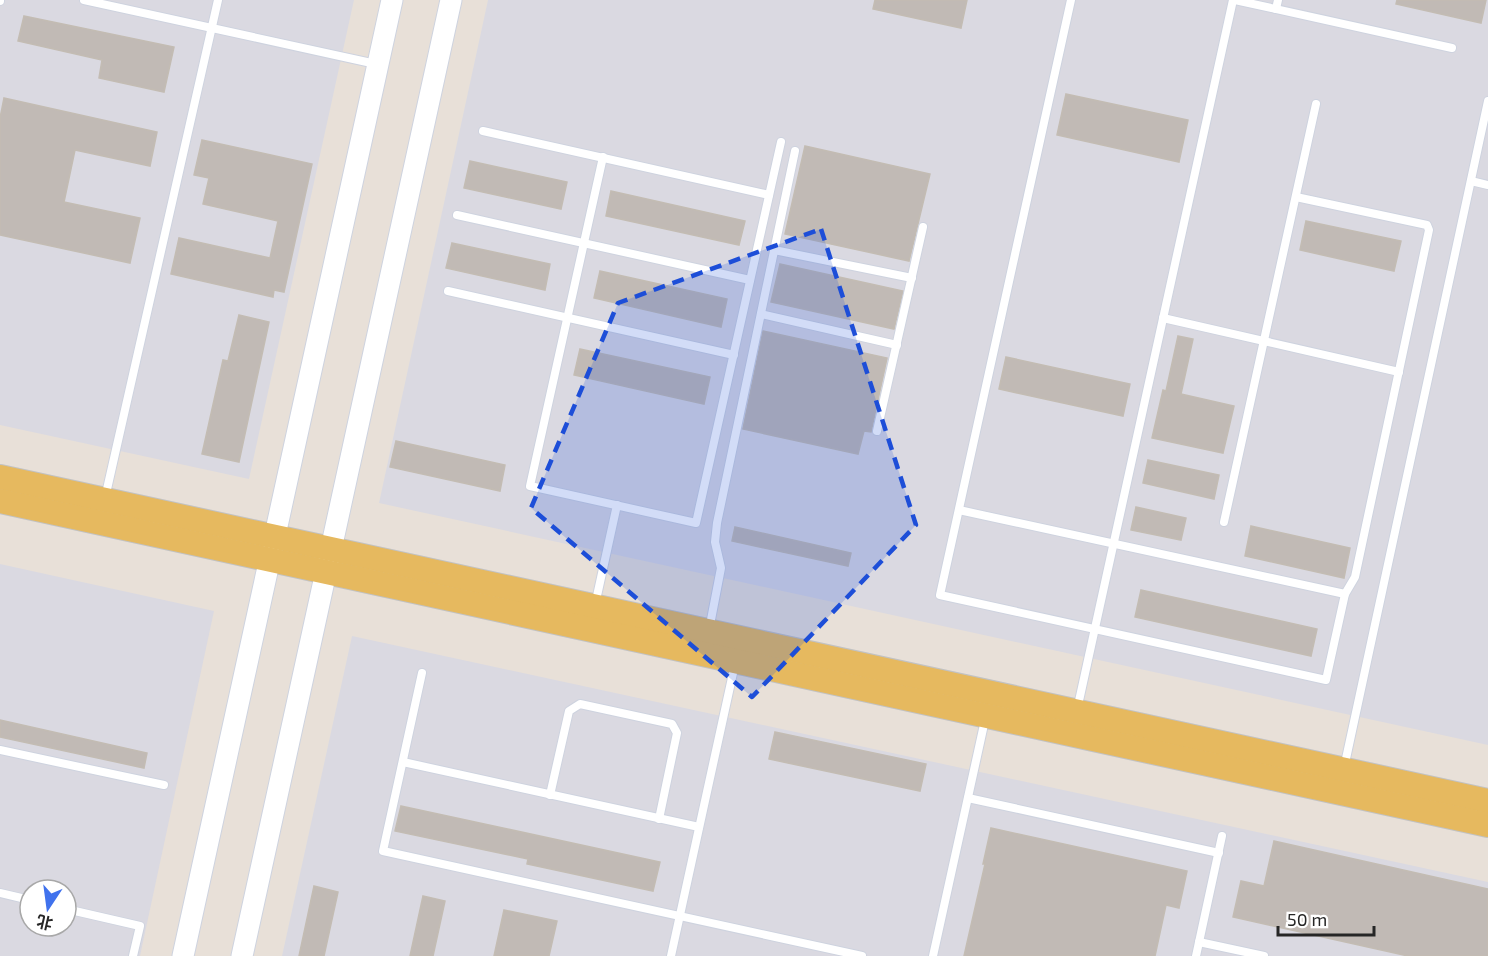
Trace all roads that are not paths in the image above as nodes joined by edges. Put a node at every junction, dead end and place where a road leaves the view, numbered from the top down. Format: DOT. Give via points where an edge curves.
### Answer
graph roads {
  1 [pos="84,0"];
  2 [pos="218,0"];
  3 [pos="392,0"];
  4 [pos="451,0"];
  5 [pos="1071,0"];
  6 [pos="1234,0"];
  7 [pos="1278,0"];
  8 [pos="1276,9"];
  9 [pos="211,28"];
  10 [pos="1452,48"];
  11 [pos="378,65"];
  12 [pos="1488,100"];
  13 [pos="1316,104"];
  14 [pos="483,130"];
  15 [pos="781,142"];
  16 [pos="795,151"];
  17 [pos="603,157"];
  18 [pos="1471,181"];
  19 [pos="1488,185"];
  20 [pos="769,195"];
  21 [pos="1296,197"];
  22 [pos="457,215"];
  23 [pos="924,227"];
  24 [pos="584,243"];
  25 [pos="774,250"];
  26 [pos="912,278"];
  27 [pos="750,280"];
  28 [pos="448,291"];
  29 [pos="761,314"];
  30 [pos="568,317"];
  31 [pos="1163,318"];
  32 [pos="1264,341"];
  33 [pos="897,345"];
  34 [pos="734,355"];
  35 [pos="1399,372"];
  36 [pos="877,431"];
  37 [pos="0,477"];
  38 [pos="105,500"];
  39 [pos="0,501"];
  40 [pos="617,505"];
  41 [pos="959,510"];
  42 [pos="1224,522"];
  43 [pos="1114,543"];
  44 [pos="272,548"];
  45 [pos="331,549"];
  46 [pos="326,572"];
  47 [pos="1345,594"];
  48 [pos="594,606"];
  49 [pos="1095,629"];
  50 [pos="709,631"];
  51 [pos="735,662"];
  52 [pos="422,673"];
  53 [pos="1077,711"];
  54 [pos="986,716"];
  55 [pos="0,750"];
  56 [pos="403,762"];
  57 [pos="1343,770"];
  58 [pos="164,785"];
  59 [pos="550,795"];
  60 [pos="968,798"];
  61 [pos="1488,801"];
  62 [pos="659,819"];
  63 [pos="1488,825"];
  64 [pos="699,827"];
  65 [pos="1222,836"];
  66 [pos="1218,853"];
  67 [pos="0,893"];
  68 [pos="18,897"];
  69 [pos="78,912"];
  70 [pos="679,916"];
  71 [pos="1199,942"];
  72 [pos="133,956"];
  73 [pos="183,956"];
  74 [pos="242,956"];
  75 [pos="671,956"];
  76 [pos="862,956"];
  77 [pos="933,956"];
  78 [pos="1196,956"];
  79 [pos="1264,956"];
  1 -- 9 [label="lane"];
  2 -- 9 [label="lane"];
  3 -- 11 [label="street"];
  4 -- 45 [label="street"];
  5 -- 41 [label="lane"];
  6 -- 8 [label="lane"];
  6 -- 31 [label="lane"];
  7 -- 8 [label="lane"];
  8 -- 10 [label="lane"];
  9 -- 11 [label="lane"];
  9 -- 38 [label="lane"];
  11 -- 44 [label="street"];
  12 -- 18 [label="lane"];
  13 -- 21 [label="lane"];
  14 -- 17 [label="lane"];
  15 -- 20 [label="lane"];
  16 -- 25 [label="lane"];
  17 -- 20 [label="lane"];
  17 -- 24 [label="lane"];
  18 -- 19 [label="lane"];
  18 -- 57 [label="lane"];
  20 -- 27 [label="lane"];
  21 -- 32 [label="lane"];
  21 -- 35 [label="lane" via="1426,225 1429,230"];
  22 -- 24 [label="lane"];
  23 -- 26 [label="lane"];
  24 -- 27 [label="lane"];
  24 -- 30 [label="lane"];
  25 -- 26 [label="lane"];
  25 -- 29 [label="lane"];
  26 -- 33 [label="lane"];
  27 -- 34 [label="lane"];
  28 -- 30 [label="lane"];
  29 -- 33 [label="lane"];
  29 -- 50 [label="lane" via="717,524 715,542 721,568"];
  30 -- 34 [label="lane"];
  30 -- 40 [label="lane" via="530,486"];
  31 -- 32 [label="lane"];
  31 -- 43 [label="lane"];
  32 -- 35 [label="lane"];
  32 -- 42 [label="lane"];
  33 -- 36 [label="lane"];
  34 -- 40 [label="lane" via="696,523"];
  35 -- 47 [label="lane" via="1355,577"];
  37 -- 38 [label="main road"];
  38 -- 44 [label="main road"];
  39 -- 44 [label="main road"];
  40 -- 48 [label="lane"];
  41 -- 43 [label="lane"];
  41 -- 49 [label="lane" via="940,596"];
  43 -- 47 [label="lane"];
  43 -- 49 [label="lane"];
  44 -- 45 [label="main road"];
  44 -- 46 [label="main road"];
  44 -- 73 [label="street"];
  45 -- 46 [label="street"];
  45 -- 48 [label="main road"];
  46 -- 51 [label="main road"];
  46 -- 74 [label="street"];
  47 -- 49 [label="lane" via="1326,680"];
  48 -- 50 [label="main road"];
  49 -- 53 [label="lane"];
  50 -- 53 [label="main road"];
  51 -- 54 [label="main road"];
  51 -- 64 [label="lane"];
  52 -- 56 [label="lane"];
  53 -- 57 [label="main road"];
  54 -- 60 [label="lane"];
  54 -- 63 [label="main road"];
  55 -- 58 [label="lane"];
  56 -- 59 [label="lane"];
  56 -- 70 [label="lane" via="383,851"];
  57 -- 61 [label="main road"];
  59 -- 62 [label="lane"];
  59 -- 62 [label="lane" via="569,711 580,704 672,724 677,734"];
  60 -- 66 [label="lane"];
  60 -- 77 [label="lane"];
  62 -- 64 [label="lane"];
  64 -- 70 [label="lane"];
  65 -- 66 [label="lane"];
  66 -- 71 [label="lane"];
  67 -- 68 [label="lane"];
  69 -- 72 [label="lane" via="140,926"];
  70 -- 75 [label="lane"];
  70 -- 76 [label="lane"];
  71 -- 78 [label="lane"];
  71 -- 79 [label="lane"];
}
